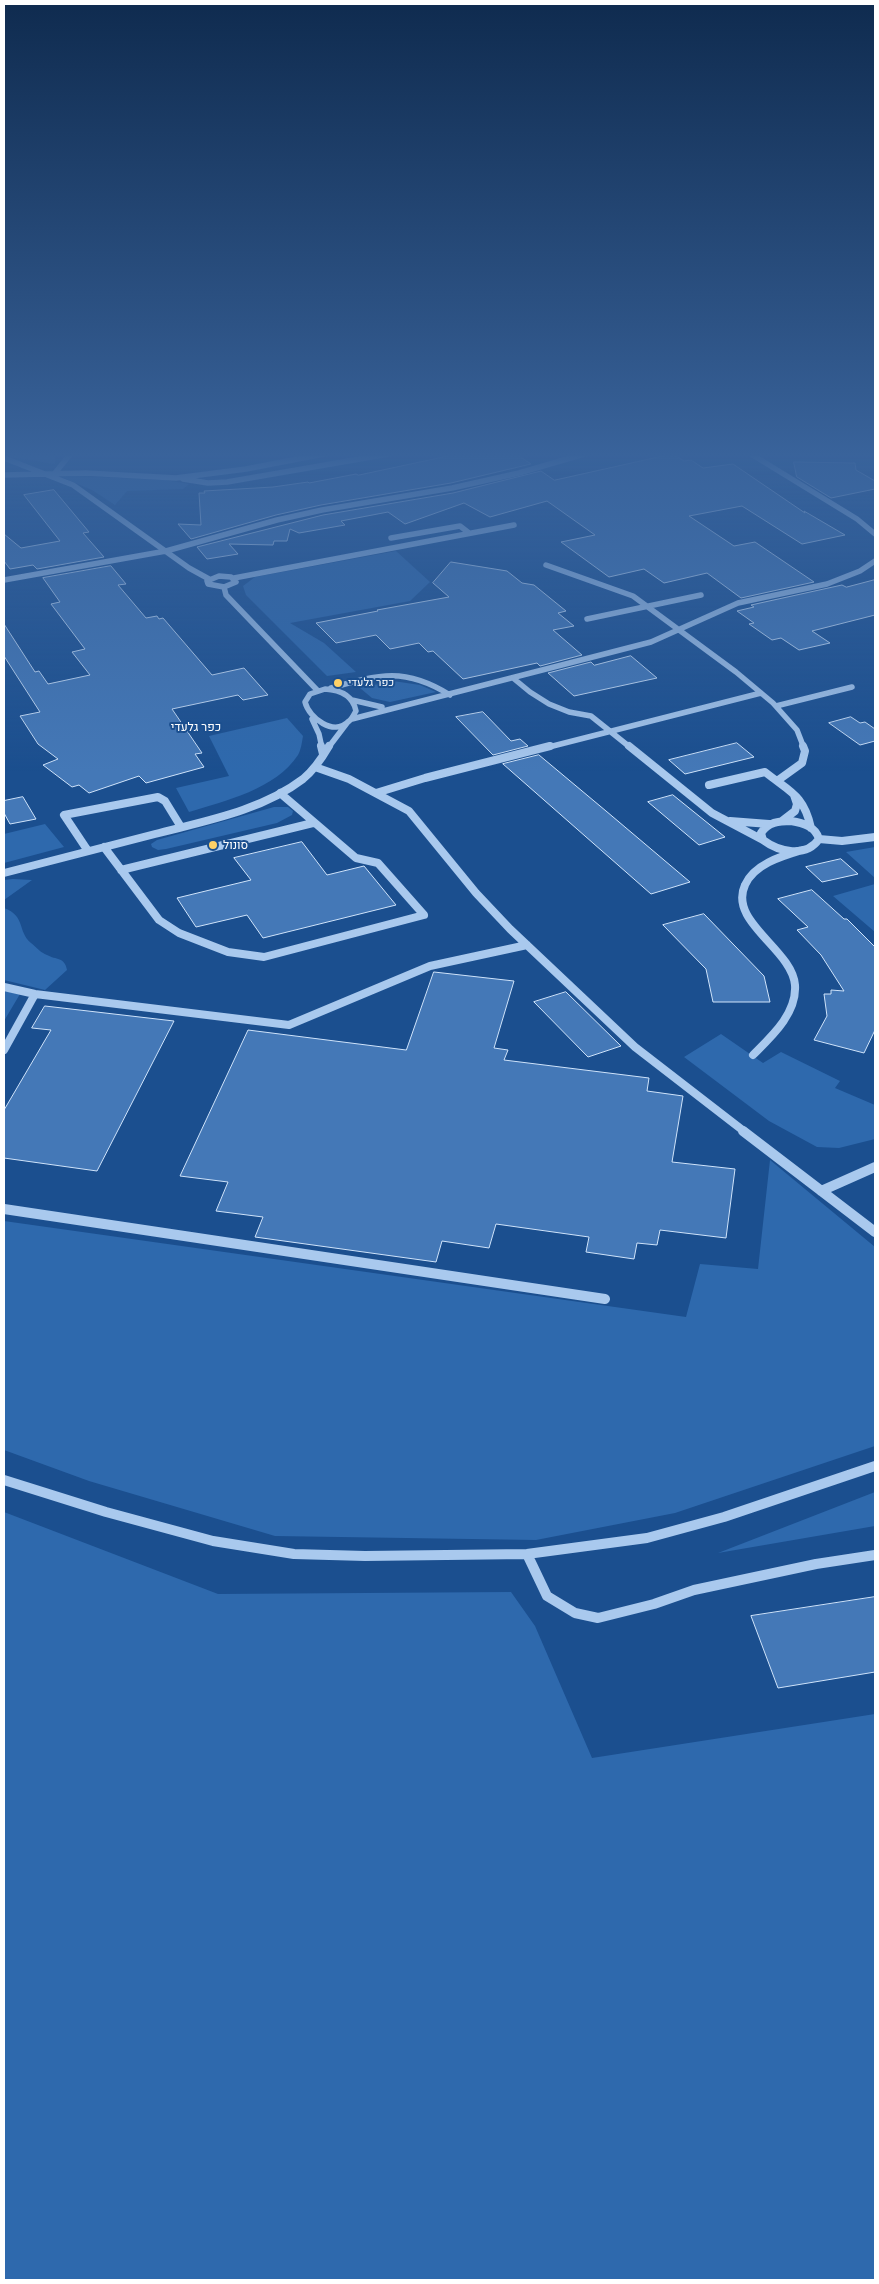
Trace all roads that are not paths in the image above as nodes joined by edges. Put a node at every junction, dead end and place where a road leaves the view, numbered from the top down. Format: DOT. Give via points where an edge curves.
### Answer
graph roads {
  1 [pos="124,559"];
  2 [pos="176,559"];
  3 [pos="335,559"];
  4 [pos="875,561"];
  5 [pos="546,566"];
  6 [pos="872,566"];
  7 [pos="209,578"];
  8 [pos="234,578"];
  9 [pos="4,580"];
  10 [pos="224,587"];
  11 [pos="701,595"];
  12 [pos="647,606"];
  13 [pos="587,619"];
  14 [pos="680,631"];
  15 [pos="513,678"];
  16 [pos="852,687"];
  17 [pos="330,689"];
  18 [pos="318,691"];
  19 [pos="761,693"];
  20 [pos="450,695"];
  21 [pos="352,700"];
  22 [pos="776,706"];
  23 [pos="395,707"];
  24 [pos="309,715"];
  25 [pos="350,721"];
  26 [pos="609,731"];
  27 [pos="323,754"];
  28 [pos="315,767"];
  29 [pos="777,781"];
  30 [pos="709,785"];
  31 [pos="280,793"];
  32 [pos="376,793"];
  33 [pos="792,793"];
  34 [pos="718,817"];
  35 [pos="314,822"];
  36 [pos="776,822"];
  37 [pos="182,827"];
  38 [pos="811,828"];
  39 [pos="875,838"];
  40 [pos="819,839"];
  41 [pos="764,841"];
  42 [pos="104,847"];
  43 [pos="802,850"];
  44 [pos="88,851"];
  45 [pos="764,865"];
  46 [pos="121,870"];
  47 [pos="4,873"];
  48 [pos="527,945"];
  49 [pos="4,987"];
  50 [pos="35,994"];
  51 [pos="4,1050"];
  52 [pos="753,1055"];
  53 [pos="875,1167"];
  54 [pos="821,1190"];
  55 [pos="4,1209"];
  56 [pos="875,1232"];
  57 [pos="605,1299"];
  58 [pos="875,1466"];
  59 [pos="4,1480"];
  60 [pos="527,1554"];
  61 [pos="875,1555"];
  1 -- 9 [label="street"];
  2 -- 7 [label="street"];
  3 -- 8 [label="street"];
  4 -- 6 [label="street"];
  5 -- 12 [label="street" via="618,589"];
  6 -- 14 [label="street" via="837,580 742,602"];
  7 -- 8 [label="street" via="221,575"];
  7 -- 10 [label="street" via="210,586"];
  8 -- 10 [label="street" via="235,584"];
  10 -- 18 [label="street" via="228,597"];
  11 -- 12 [label="street"];
  12 -- 13 [label="street"];
  12 -- 14 [label="street"];
  14 -- 15 [label="street" via="651,642"];
  14 -- 19 [label="street"];
  15 -- 20 [label="street"];
  15 -- 26 [label="street" via="543,701 566,711 591,716"];
  16 -- 22 [label="street"];
  17 -- 18 [label="street"];
  17 -- 20 [label="street" via="374,677 402,675 430,682"];
  17 -- 21 [label="street" via="344,693"];
  18 -- 24 [label="street" via="306,700"];
  19 -- 22 [label="street"];
  19 -- 26 [label="street"];
  20 -- 23 [label="street"];
  21 -- 23 [label="street" via="367,705"];
  21 -- 25 [label="street" via="356,708"];
  22 -- 29 [label="street" via="797,730 805,751 802,763"];
  23 -- 25 [label="street" via="364,714"];
  24 -- 25 [label="street" via="324,725 336,726"];
  24 -- 27 [label="street" via="319,734"];
  25 -- 27 [label="street"];
  26 -- 32 [label="street"];
  26 -- 34 [label="street"];
  27 -- 28 [label="street"];
  28 -- 31 [label="street"];
  28 -- 32 [label="street"];
  29 -- 30 [label="street" via="765,772"];
  29 -- 33 [label="street"];
  31 -- 35 [label="street"];
  31 -- 37 [label="street"];
  32 -- 48 [label="street" via="409,811 476,892"];
  33 -- 36 [label="street" via="797,802 796,810 788,819"];
  33 -- 38 [label="street" via="806,806"];
  34 -- 36 [label="street" via="751,824"];
  34 -- 41 [label="street"];
  35 -- 46 [label="street"];
  35 -- 46 [label="street" via="356,858 378,863 424,915 264,957 249,956 228,952 179,933 159,920"];
  36 -- 38 [label="street" via="796,822"];
  36 -- 41 [label="street" via="762,829 760,835"];
  37 -- 42 [label="street"];
  37 -- 44 [label="street" via="165,801 158,797 64,815"];
  38 -- 40 [label="street"];
  39 -- 40 [label="street"];
  40 -- 43 [label="street" via="816,845"];
  41 -- 43 [label="street" via="783,850"];
  41 -- 45 [label="street" via="767,853"];
  42 -- 44 [label="street"];
  42 -- 46 [label="street"];
  43 -- 45 [label="street"];
  44 -- 47 [label="street"];
  45 -- 52 [label="street" via="748,879 741,900 747,916 784,959 791,972 795,996 787,1017"];
  48 -- 50 [label="street" via="430,966 289,1025"];
  48 -- 54 [label="street" via="635,1046"];
  49 -- 50 [label="street"];
  50 -- 51 [label="street"];
  53 -- 54 [label="street"];
  54 -- 56 [label="street"];
  55 -- 57 [label="street"];
  58 -- 60 [label="street" via="724,1517 647,1538"];
  59 -- 60 [label="street" via="213,1541 294,1554"];
  60 -- 61 [label="street" via="547,1596 575,1613 598,1618 694,1590"];
}
